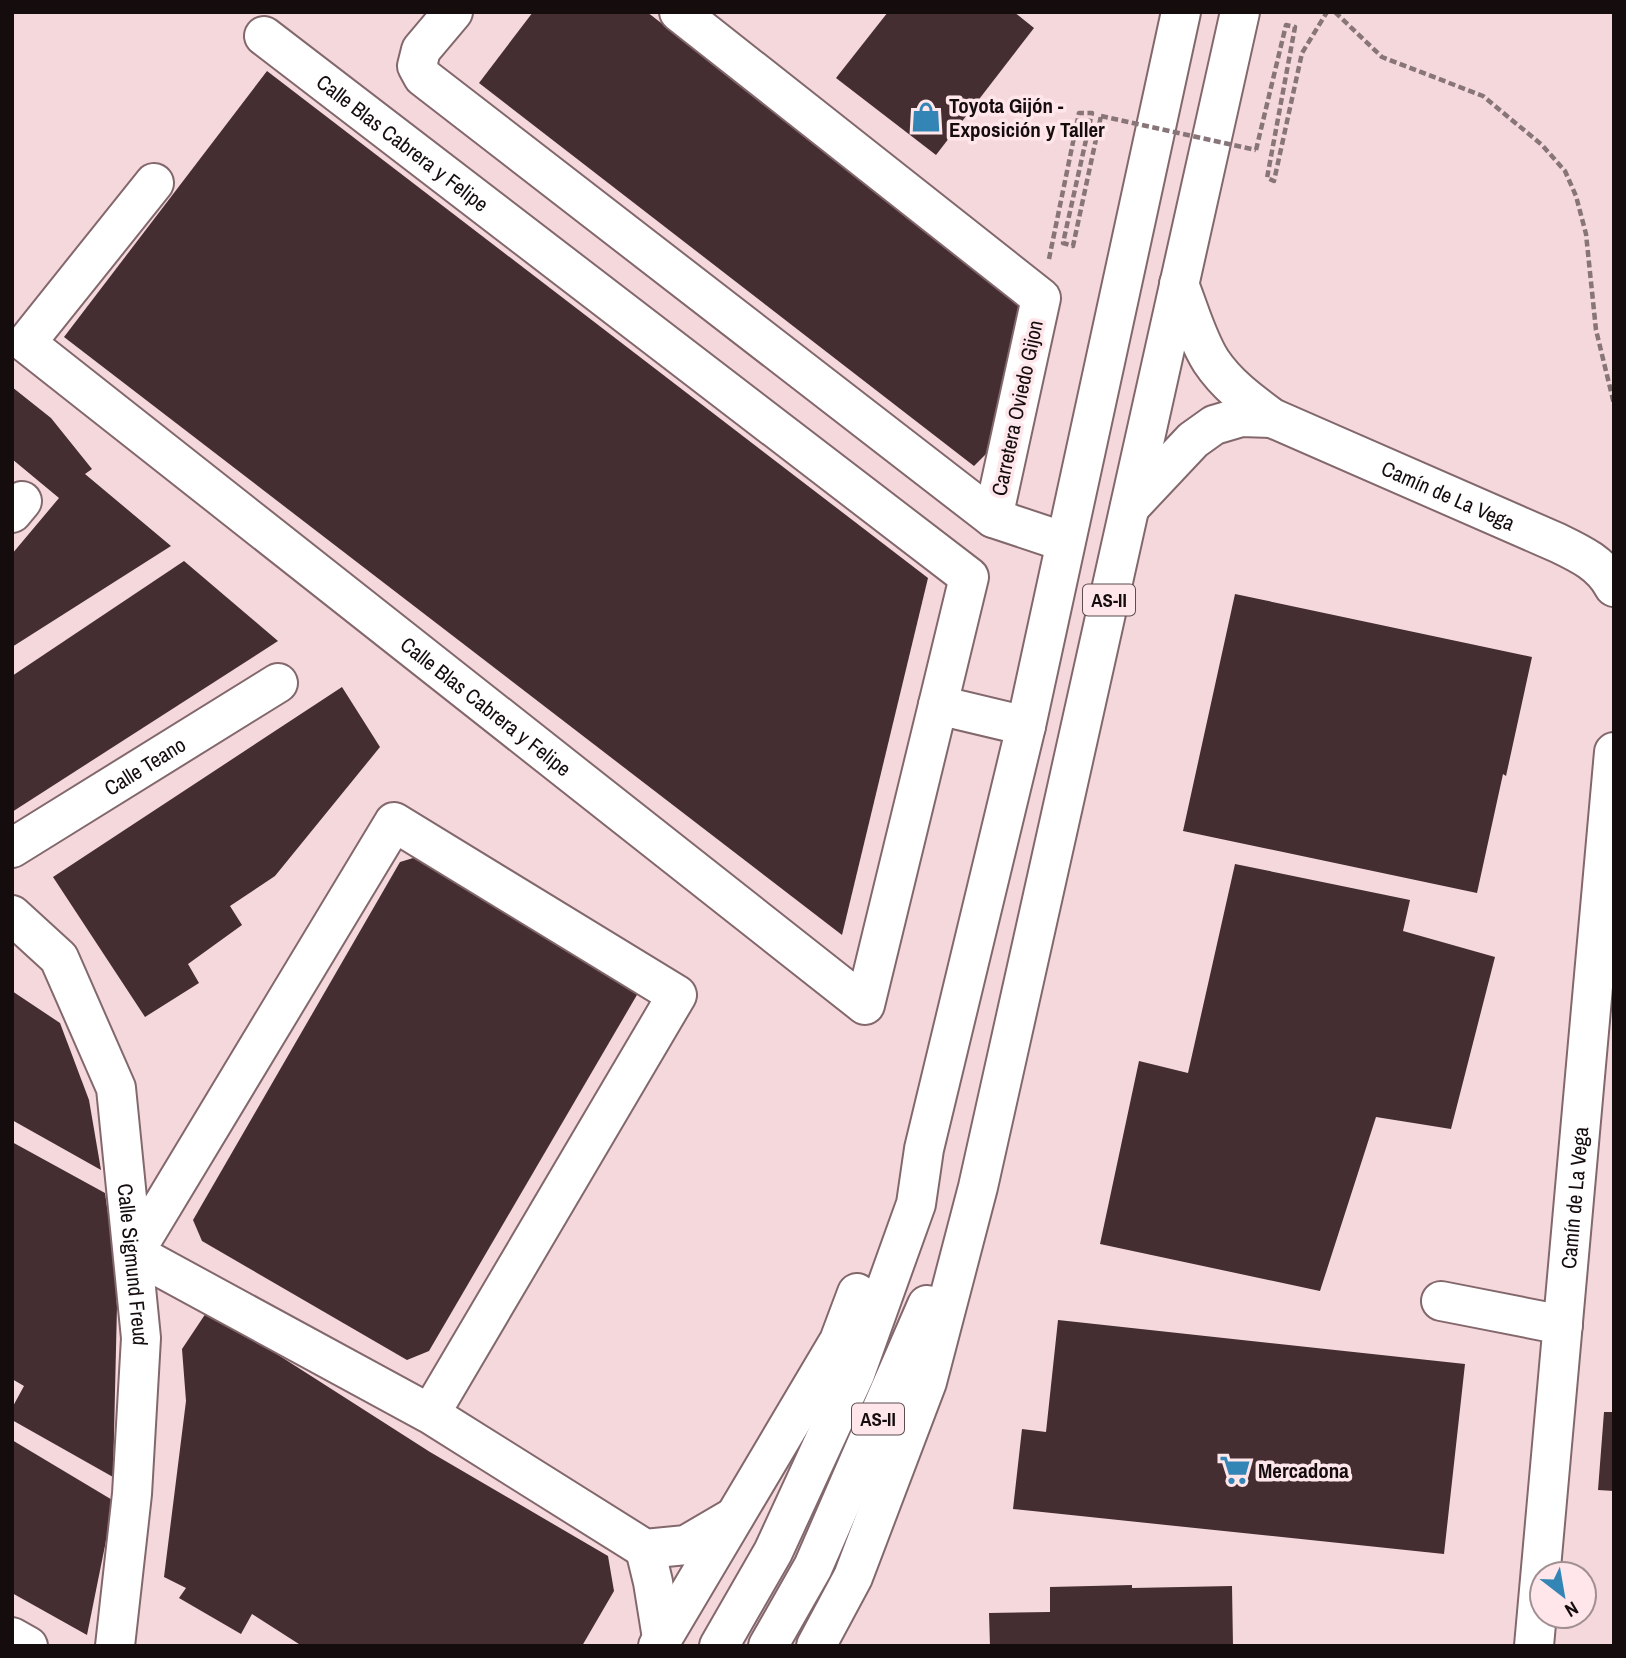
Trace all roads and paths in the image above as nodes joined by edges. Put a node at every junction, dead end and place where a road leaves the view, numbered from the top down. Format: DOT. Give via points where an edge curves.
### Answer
graph roads {
  1 [pos="453,12"];
  2 [pos="679,12"];
  3 [pos="1240,12"];
  4 [pos="1327,12"];
  5 [pos="1335,12"];
  6 [pos="1178,13"];
  7 [pos="264,36"];
  8 [pos="154,183"];
  9 [pos="1179,284"];
  10 [pos="1037,295"];
  11 [pos="1614,404"];
  12 [pos="1272,418"];
  13 [pos="1130,507"];
  14 [pos="993,518"];
  15 [pos="1066,542"];
  16 [pos="1612,579"];
  17 [pos="278,683"];
  18 [pos="939,705"];
  19 [pos="1026,726"];
  20 [pos="1614,752"];
  21 [pos="12,848"];
  22 [pos="12,915"];
  23 [pos="924,1149"];
  24 [pos="978,1187"];
  25 [pos="134,1253"];
  26 [pos="1441,1301"];
  27 [pos="1563,1325"];
  28 [pos="430,1414"];
  29 [pos="734,1517"];
  30 [pos="645,1549"];
  31 [pos="12,1637"];
  32 [pos="660,1642"];
  33 [pos="28,1646"];
  34 [pos="115,1646"];
  35 [pos="719,1646"];
  36 [pos="768,1646"];
  37 [pos="816,1646"];
  38 [pos="1534,1646"];
  1 -- 14 [label="main road" via="421,50 417,66 423,77"];
  2 -- 10 [label="main road"];
  3 -- 9 [label="main road, AS-II"];
  4 -- 10 [label="path, bridge" via="1303,53 1274,181 1267,178 1295,27 1286,25 1256,150 1101,116 1073,246 1063,243 1092,113 1079,113 1046,277"];
  5 -- 11 [label="path" via="1382,57 1483,96 1542,145 1565,172 1586,234 1596,330"];
  6 -- 15 [label="main road, AS-II"];
  7 -- 18 [label="main road, Calle Blas Cabrera y Felipe" via="969,577"];
  8 -- 18 [label="main road, Calle Blas Cabrera y Felipe" via="26,343 865,1005"];
  9 -- 12 [label="main road, Camín de La Vega" via="1210,359 1230,384"];
  9 -- 13 [label="main road, AS-II"];
  10 -- 14 [label="main road, Carretera Oviedo Gijon"];
  12 -- 13 [label="main road, Camín de La Vega" via="1241,416 1214,425 1193,439"];
  12 -- 16 [label="main road, Camín de La Vega" via="1559,543 1591,560"];
  13 -- 24 [label="main road, AS-II"];
  14 -- 15 [label="main road"];
  15 -- 19 [label="main road, AS-II"];
  17 -- 21 [label="main road, Calle Teano"];
  18 -- 19 [label="main road"];
  19 -- 23 [label="main road, AS-II"];
  20 -- 27 [label="main road, Camín de La Vega"];
  22 -- 25 [label="main road, Calle Sigmund Freud" via="59,958 116,1088"];
  23 -- 29 [label="main road" via="877,1239 839,1340"];
  23 -- 35 [label="main road, AS-II" via="916,1204 855,1374 773,1552"];
  24 -- 36 [label="main road, AS-II" via="814,1567"];
  24 -- 37 [label="main road" via="927,1382 853,1577"];
  25 -- 28 [label="main road"];
  25 -- 28 [label="main road" via="394,822 677,995"];
  25 -- 34 [label="main road, Calle Sigmund Freud" via="141,1338 132,1494"];
  26 -- 27 [label="main road"];
  27 -- 38 [label="main road, Camín de La Vega"];
  28 -- 30 [label="main road"];
  29 -- 30 [label="main road" via="686,1545"];
  29 -- 32 [label="main road"];
  30 -- 32 [label="main road"];
  31 -- 33 [label="main road"];
}
